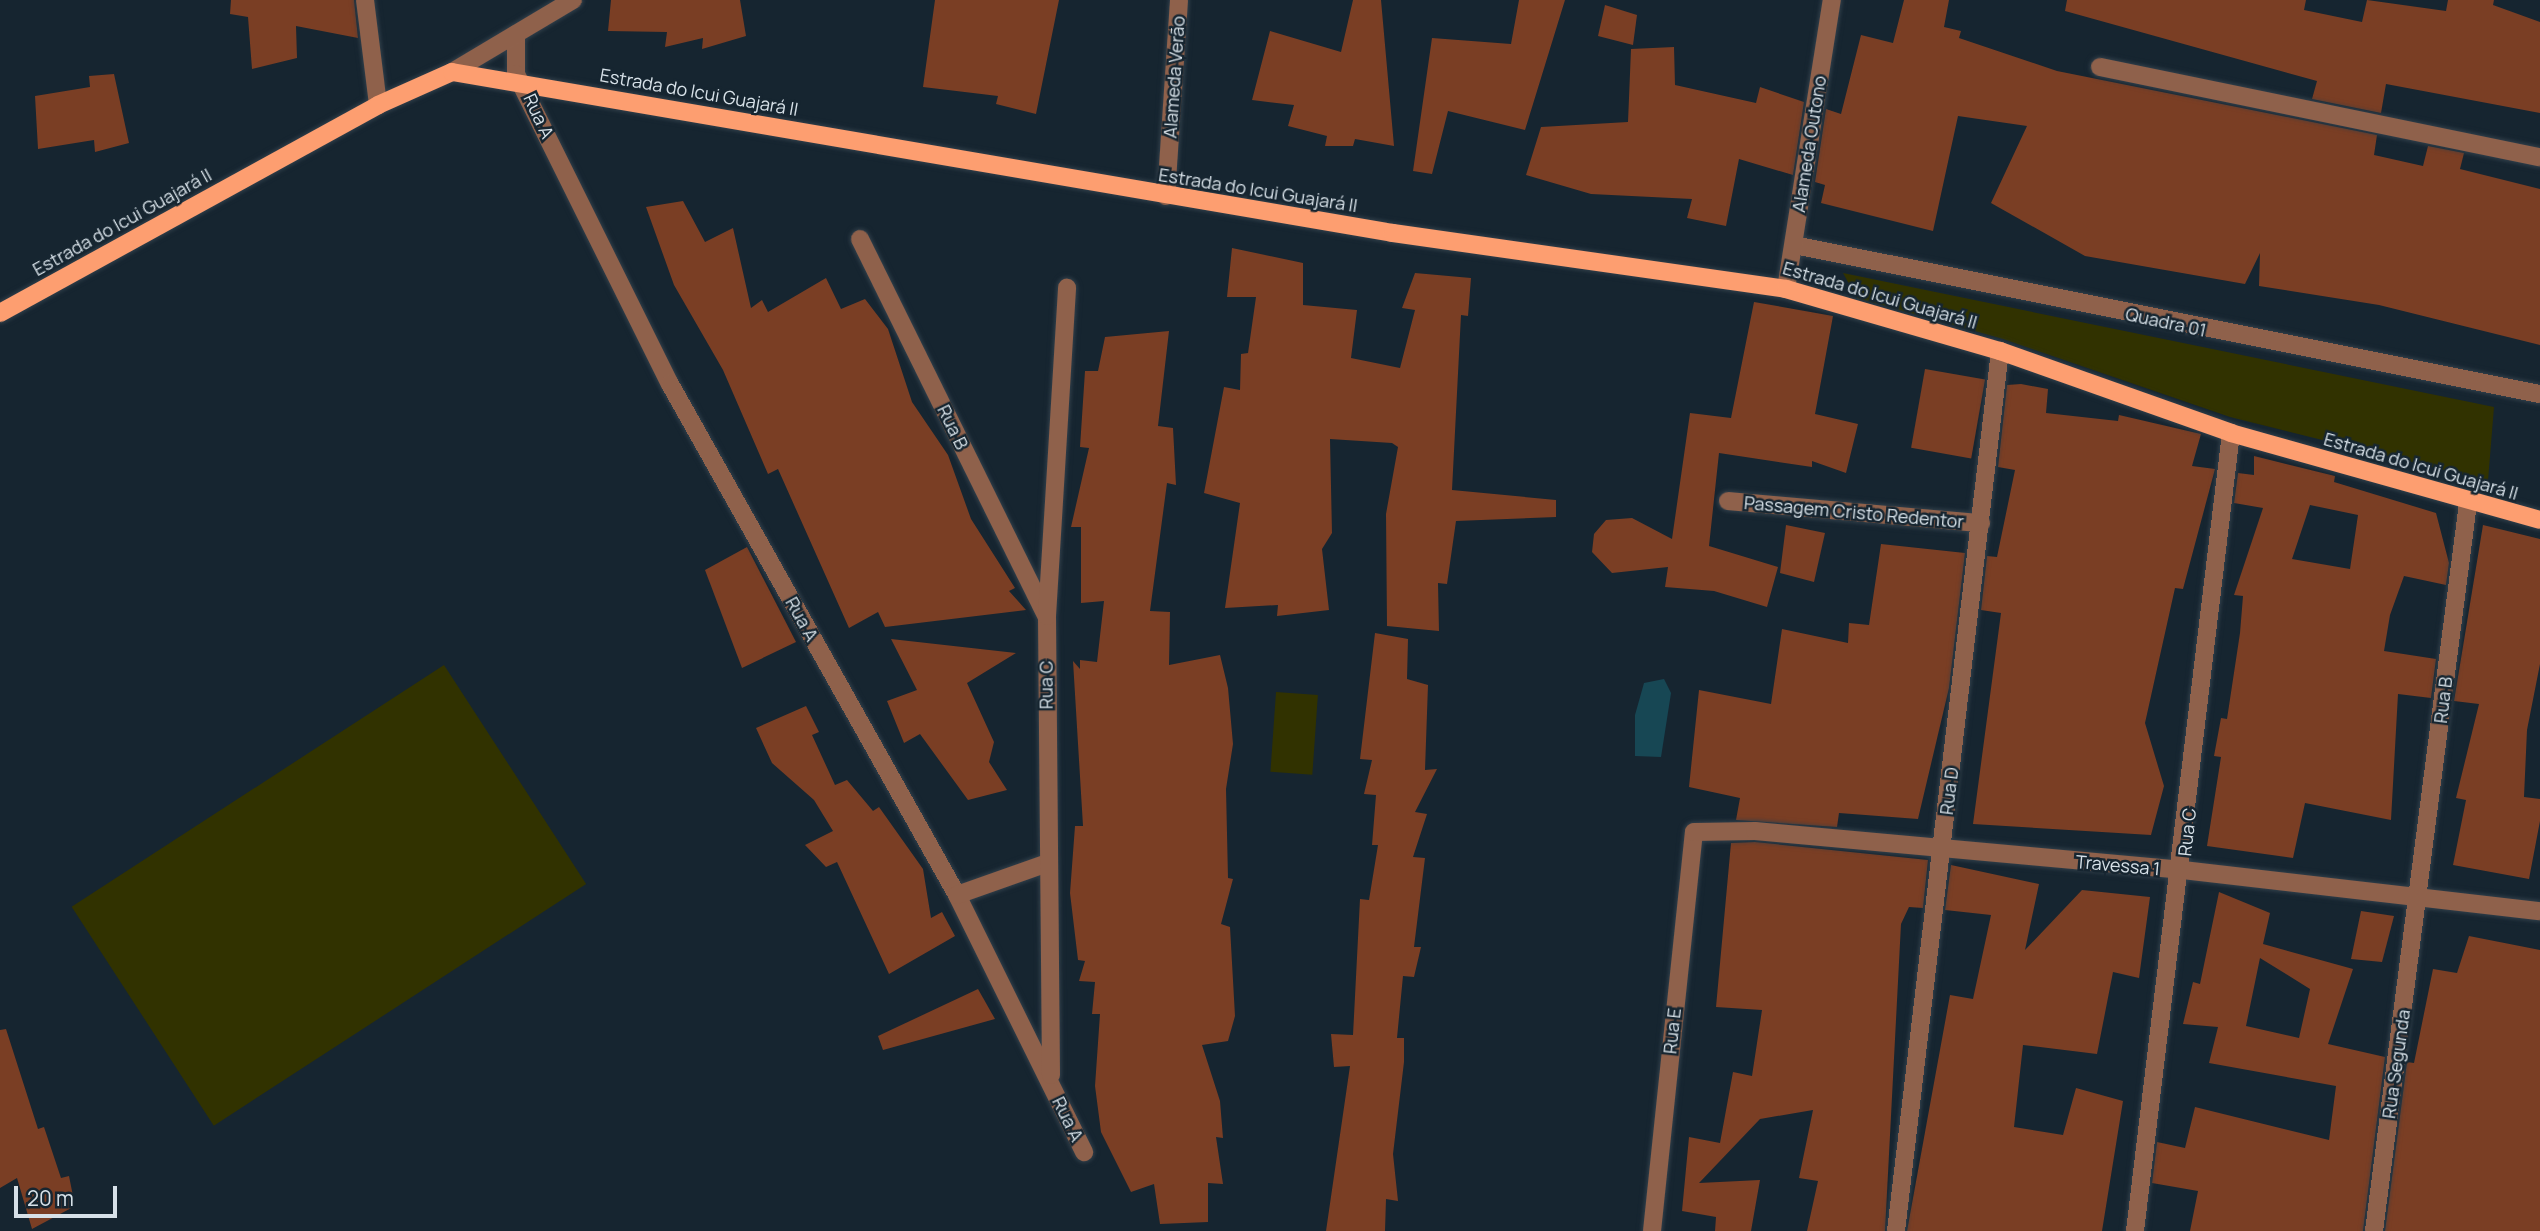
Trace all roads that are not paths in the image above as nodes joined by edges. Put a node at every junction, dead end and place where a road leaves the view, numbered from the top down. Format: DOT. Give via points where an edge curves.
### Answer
graph roads {
  1 [pos="365,0"];
  2 [pos="573,0"];
  3 [pos="1179,0"];
  4 [pos="1832,0"];
  5 [pos="516,34"];
  6 [pos="2100,66"];
  7 [pos="452,72"];
  8 [pos="523,83"];
  9 [pos="378,106"];
  10 [pos="2540,157"];
  11 [pos="1166,196"];
  12 [pos="860,239"];
  13 [pos="1794,245"];
  14 [pos="1067,288"];
  15 [pos="1786,289"];
  16 [pos="0,313"];
  17 [pos="2000,351"];
  18 [pos="2540,394"];
  19 [pos="2231,433"];
  20 [pos="1728,501"];
  21 [pos="2468,503"];
  22 [pos="2540,520"];
  23 [pos="1981,523"];
  24 [pos="1047,616"];
  25 [pos="1695,832"];
  26 [pos="1942,851"];
  27 [pos="1045,864"];
  28 [pos="2183,870"];
  29 [pos="957,895"];
  30 [pos="2418,898"];
  31 [pos="2540,911"];
  32 [pos="1051,1083"];
  33 [pos="1084,1152"];
  34 [pos="1652,1231"];
  35 [pos="1896,1231"];
  36 [pos="2136,1231"];
  37 [pos="2374,1231"];
  1 -- 9 [label="street"];
  2 -- 5 [label="street"];
  3 -- 11 [label="street, Alameda Verão"];
  4 -- 13 [label="street, Alameda Outono"];
  5 -- 7 [label="street"];
  5 -- 8 [label="street, Rua A" via="513,67"];
  6 -- 10 [label="street"];
  7 -- 8 [label="main road, Estrada do Icui Guajará II"];
  7 -- 9 [label="main road, Estrada do Icui Guajará II"];
  8 -- 11 [label="main road, Estrada do Icui Guajará II"];
  8 -- 29 [label="street, Rua A" via="670,384"];
  9 -- 16 [label="main road, Estrada do Icui Guajará II"];
  11 -- 15 [label="main road, Estrada do Icui Guajará II"];
  12 -- 24 [label="street, Rua B"];
  13 -- 15 [label="street, Alameda Outono"];
  13 -- 18 [label="street, Quadra 01"];
  14 -- 24 [label="street, Rua C"];
  15 -- 17 [label="main road, Estrada do Icui Guajará II"];
  17 -- 19 [label="main road, Estrada do Icui Guajará II"];
  17 -- 23 [label="street, Rua D"];
  19 -- 21 [label="main road, Estrada do Icui Guajará II"];
  19 -- 28 [label="street, Rua C"];
  20 -- 23 [label="street, Passagem Cristo Redentor"];
  21 -- 22 [label="main road, Estrada do Icui Guajará II"];
  21 -- 30 [label="street, Rua B"];
  23 -- 26 [label="street, Rua D"];
  24 -- 27 [label="street, Rua C"];
  25 -- 26 [label="street, Travessa 1" via="1755,831"];
  25 -- 34 [label="street, Rua E"];
  26 -- 28 [label="street, Travessa 1"];
  26 -- 35 [label="street, Rua D"];
  27 -- 29 [label="street"];
  27 -- 32 [label="street, Rua C"];
  28 -- 30 [label="street, Travessa 1"];
  28 -- 36 [label="street, Rua C"];
  29 -- 32 [label="street, Rua A"];
  30 -- 31 [label="street, Travessa 1"];
  30 -- 37 [label="street, Rua Segunda"];
  32 -- 33 [label="street, Rua A"];
}
